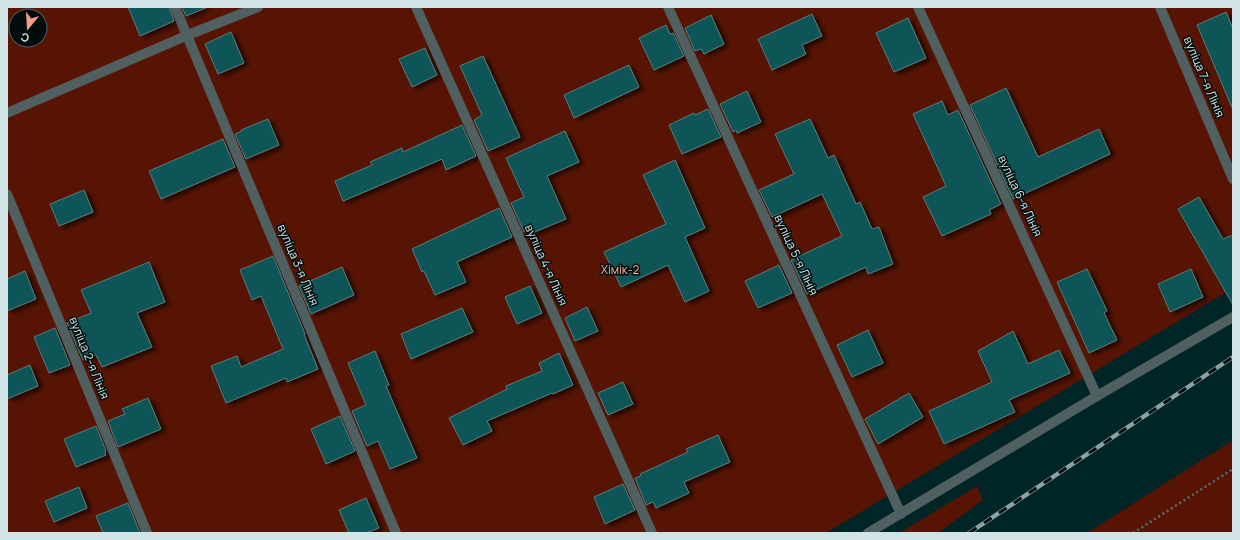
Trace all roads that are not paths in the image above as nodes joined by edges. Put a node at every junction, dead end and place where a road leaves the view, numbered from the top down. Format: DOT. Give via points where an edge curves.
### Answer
graph roads {
  1 [pos="175,7"];
  2 [pos="258,7"];
  3 [pos="416,7"];
  4 [pos="668,7"];
  5 [pos="918,7"];
  6 [pos="1160,7"];
  7 [pos="188,35"];
  8 [pos="7,113"];
  9 [pos="1233,179"];
  10 [pos="7,194"];
  11 [pos="1233,318"];
  12 [pos="1097,396"];
  13 [pos="901,514"];
  14 [pos="147,533"];
  15 [pos="396,533"];
  16 [pos="652,533"];
  17 [pos="868,533"];
  1 -- 7 [label="street, вуліца 3-я Лінія"];
  2 -- 7 [label="street"];
  3 -- 16 [label="street, вуліца 4-я Лінія"];
  4 -- 13 [label="street, вуліца 5-я Лінія"];
  5 -- 12 [label="street, вуліца 6-я Лінія"];
  6 -- 9 [label="street, вуліца 7-я Лінія"];
  7 -- 8 [label="street"];
  7 -- 15 [label="street, вуліца 3-я Лінія"];
  10 -- 14 [label="street, вуліца 2-я Лінія"];
  11 -- 12 [label="street"];
  12 -- 13 [label="street"];
  13 -- 17 [label="street"];
}
